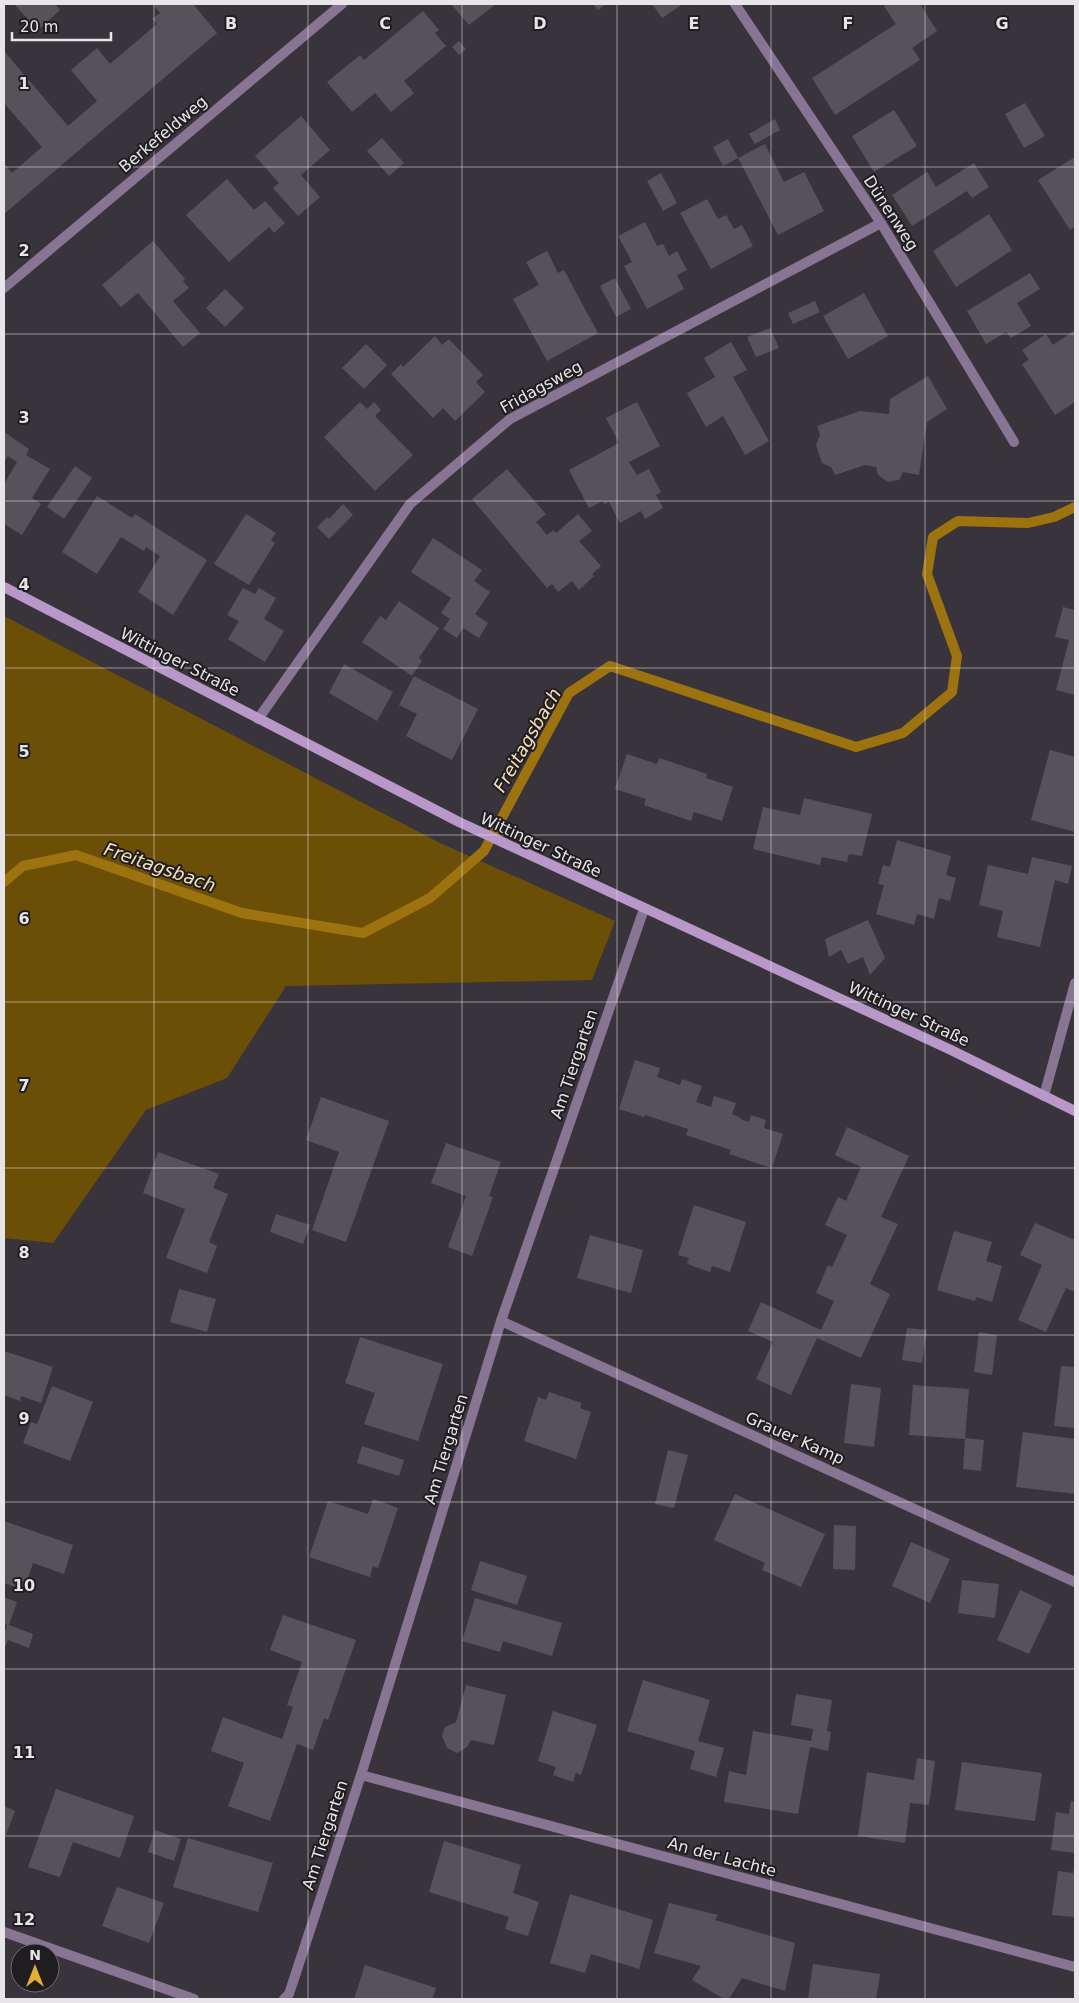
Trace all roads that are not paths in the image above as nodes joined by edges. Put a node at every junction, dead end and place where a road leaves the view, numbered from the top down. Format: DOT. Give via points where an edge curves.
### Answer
graph roads {
  1 [pos="342,4"];
  2 [pos="735,4"];
  3 [pos="881,223"];
  4 [pos="4,288"];
  5 [pos="1014,442"];
  6 [pos="4,587"];
  7 [pos="258,719"];
  8 [pos="644,909"];
  9 [pos="1075,982"];
  10 [pos="1044,1096"];
  11 [pos="1075,1111"];
  12 [pos="502,1321"];
  13 [pos="1075,1582"];
  14 [pos="361,1775"];
  15 [pos="4,1932"];
  16 [pos="1075,1967"];
  17 [pos="194,1999"];
  18 [pos="284,1999"];
  1 -- 4 [label="street, Berkefeldweg"];
  2 -- 3 [label="street, Dünenweg"];
  3 -- 5 [label="street, Dünenweg"];
  3 -- 7 [label="street, Fridagsweg" via="510,419 410,504"];
  6 -- 7 [label="main road, Wittinger Straße"];
  7 -- 8 [label="main road, Wittinger Straße" via="459,822"];
  8 -- 10 [label="main road, Wittinger Straße"];
  8 -- 12 [label="street, Am Tiergarten"];
  9 -- 10 [label="street"];
  10 -- 11 [label="main road, Wittinger Straße"];
  12 -- 13 [label="street, Grauer Kamp"];
  12 -- 14 [label="street, Am Tiergarten"];
  14 -- 16 [label="street, An der Lachte"];
  14 -- 18 [label="street, Am Tiergarten" via="289,1994"];
  15 -- 17 [label="street"];
}
